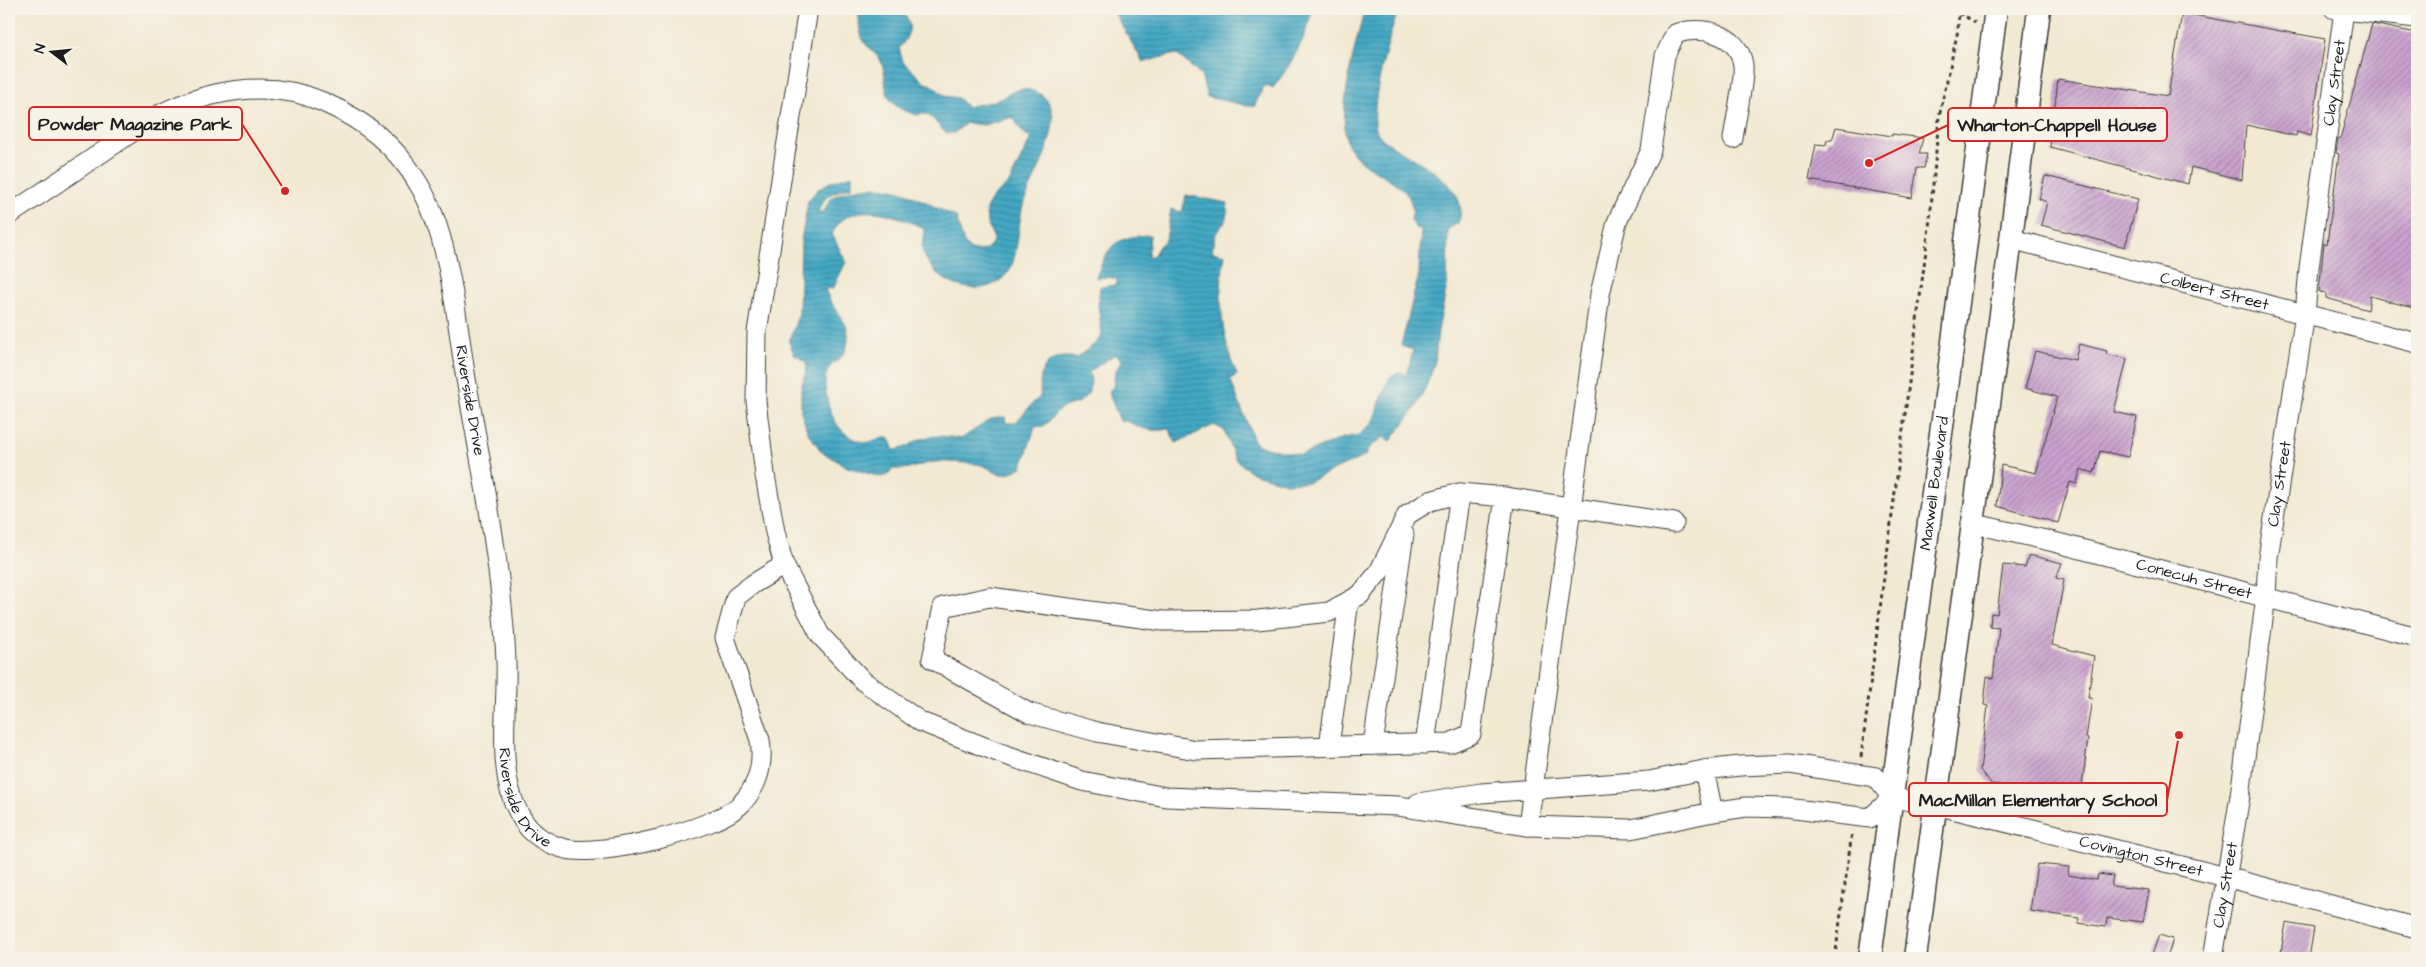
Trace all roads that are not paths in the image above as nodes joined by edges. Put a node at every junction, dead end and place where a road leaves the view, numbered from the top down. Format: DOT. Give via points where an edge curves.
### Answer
graph roads {
  1 [pos="808,9"];
  2 [pos="2039,9"];
  3 [pos="2339,9"];
  4 [pos="1986,12"];
  5 [pos="2417,18"];
  6 [pos="1733,139"];
  7 [pos="9,215"];
  8 [pos="2011,239"];
  9 [pos="2305,314"];
  10 [pos="2417,343"];
  11 [pos="1460,493"];
  12 [pos="1505,497"];
  13 [pos="1570,507"];
  14 [pos="1407,515"];
  15 [pos="1674,523"];
  16 [pos="1972,523"];
  17 [pos="784,566"];
  18 [pos="2266,596"];
  19 [pos="1349,601"];
  20 [pos="2417,637"];
  21 [pos="1425,744"];
  22 [pos="1373,745"];
  23 [pos="1329,746"];
  24 [pos="1704,770"];
  25 [pos="1532,789"];
  26 [pos="1892,798"];
  27 [pos="1936,805"];
  28 [pos="1398,806"];
  29 [pos="1713,812"];
  30 [pos="1528,826"];
  31 [pos="2226,877"];
  32 [pos="2417,928"];
  33 [pos="1870,958"];
  34 [pos="1915,958"];
  35 [pos="2213,958"];
  1 -- 17 [label="street" via="757,332 756,402 775,532"];
  2 -- 8 [label="main road"];
  3 -- 5 [label="street"];
  3 -- 9 [label="street, Clay Street"];
  4 -- 26 [label="main road, Maxwell Boulevard"];
  6 -- 13 [label="street" via="1743,66 1736,46 1715,32 1690,29 1675,34 1665,56 1651,150 1616,222 1600,294"];
  7 -- 17 [label="street, Riverside Drive" via="152,118 172,107 211,94 257,89 298,94 359,120 393,149 418,182 442,242 497,562 506,663 506,766 513,801 521,819 542,839 569,850 595,851 653,839 711,824 747,796 761,769 762,754 725,638 736,596"];
  8 -- 9 [label="street, Colbert Street"];
  8 -- 16 [label="main road"];
  9 -- 10 [label="street, Colbert Street"];
  9 -- 18 [label="street, Clay Street" via="2268,558"];
  11 -- 12 [label="street"];
  11 -- 14 [label="street" via="1430,501"];
  11 -- 21 [label="street"];
  12 -- 13 [label="street"];
  12 -- 21 [label="street" via="1471,734 1450,743"];
  13 -- 15 [label="street"];
  13 -- 25 [label="street"];
  14 -- 19 [label="street" via="1379,572 1360,595"];
  14 -- 22 [label="street"];
  16 -- 18 [label="street, Conecuh Street"];
  16 -- 27 [label="main road"];
  17 -- 28 [label="street" via="820,635 863,681 921,722 1000,753 1082,780 1166,797"];
  18 -- 20 [label="street, Conecuh Street"];
  18 -- 31 [label="street, Clay Street"];
  19 -- 23 [label="street"];
  19 -- 23 [label="street" via="1329,612 1258,620 1163,621 990,597 943,607 932,659 1030,713 1097,732 1196,750"];
  21 -- 22 [label="street"];
  22 -- 23 [label="street"];
  24 -- 25 [label="street" via="1649,781"];
  24 -- 26 [label="street" via="1790,764 1859,774 1876,777"];
  24 -- 29 [label="street"];
  25 -- 28 [label="street"];
  25 -- 30 [label="street"];
  26 -- 27 [label="street, Covington Street"];
  26 -- 29 [label="street" via="1870,818 1786,808 1746,807"];
  26 -- 33 [label="main road, Maxwell Boulevard"];
  27 -- 31 [label="street, Covington Street"];
  27 -- 34 [label="main road"];
  28 -- 30 [label="street"];
  29 -- 30 [label="street" via="1631,829"];
  31 -- 32 [label="street, Covington Street"];
  31 -- 35 [label="street, Clay Street"];
}
